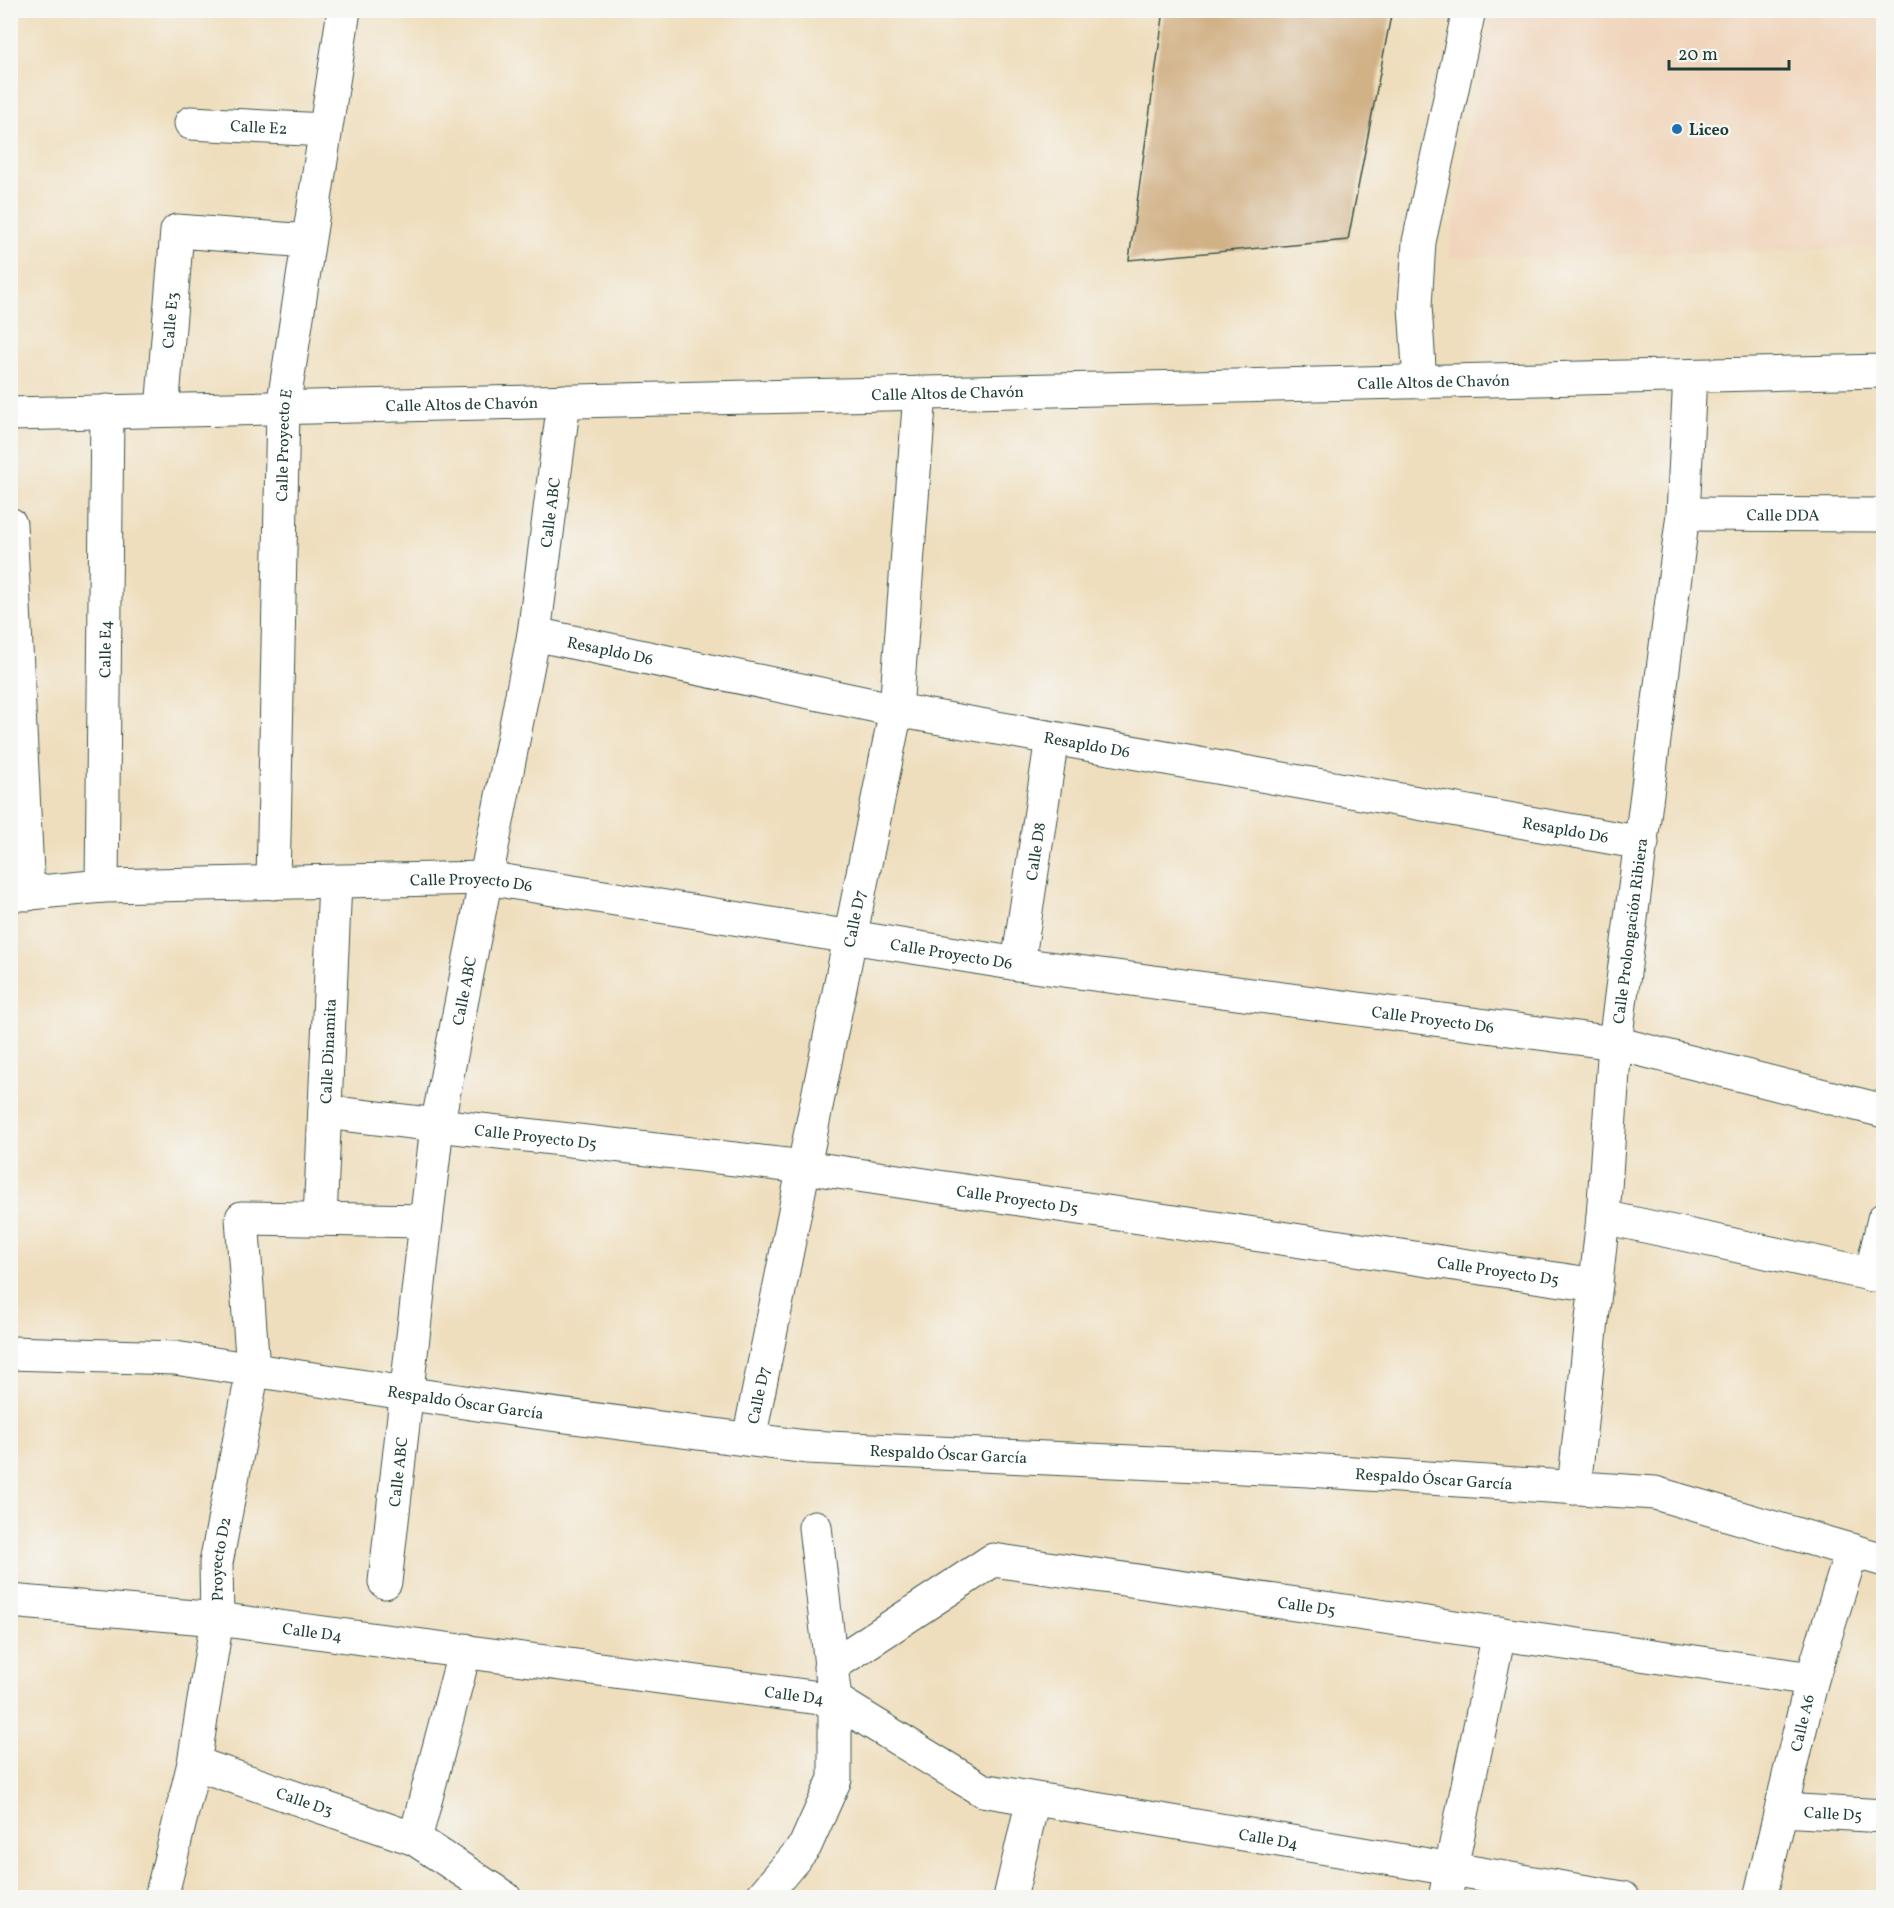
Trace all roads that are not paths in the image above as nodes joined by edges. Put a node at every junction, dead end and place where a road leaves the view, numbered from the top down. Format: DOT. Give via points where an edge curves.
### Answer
graph roads {
  1 [pos="344,10"];
  2 [pos="1469,10"];
  3 [pos="192,123"];
  4 [pos="325,130"];
  5 [pos="308,241"];
  6 [pos="1884,371"];
  7 [pos="1690,375"];
  8 [pos="1419,382"];
  9 [pos="920,393"];
  10 [pos="564,401"];
  11 [pos="283,408"];
  12 [pos="162,410"];
  13 [pos="107,411"];
  14 [pos="10,414"];
  15 [pos="1683,514"];
  16 [pos="1884,515"];
  17 [pos="10,524"];
  18 [pos="534,634"];
  19 [pos="896,710"];
  20 [pos="1052,738"];
  21 [pos="1642,843"];
  22 [pos="486,878"];
  23 [pos="335,882"];
  24 [pos="273,883"];
  25 [pos="102,886"];
  26 [pos="19,895"];
  27 [pos="850,936"];
  28 [pos="1018,964"];
  29 [pos="1615,1043"];
  30 [pos="1884,1111"];
  31 [pos="325,1112"];
  32 [pos="437,1126"];
  33 [pos="804,1167"];
  34 [pos="1603,1217"];
  35 [pos="320,1219"];
  36 [pos="1884,1219"];
  37 [pos="426,1221"];
  38 [pos="1877,1276"];
  39 [pos="1596,1285"];
  40 [pos="10,1353"];
  41 [pos="253,1370"];
  42 [pos="406,1393"];
  43 [pos="749,1439"];
  44 [pos="1574,1488"];
  45 [pos="815,1527"];
  46 [pos="1852,1550"];
  47 [pos="1884,1560"];
  48 [pos="385,1582"];
  49 [pos="10,1601"];
  50 [pos="217,1619"];
  51 [pos="1499,1633"];
  52 [pos="465,1650"];
  53 [pos="830,1667"];
  54 [pos="1812,1679"];
  55 [pos="835,1700"];
  56 [pos="194,1763"];
  57 [pos="1033,1799"];
  58 [pos="1782,1810"];
  59 [pos="1884,1816"];
  60 [pos="415,1839"];
  61 [pos="1448,1883"];
  62 [pos="161,1898"];
  63 [pos="505,1898"];
  64 [pos="761,1898"];
  65 [pos="1010,1898"];
  66 [pos="1623,1898"];
  67 [pos="1760,1898"];
  1 -- 4 [label="street, Calle Proyecto E"];
  2 -- 8 [label="street" via="1419,242 1415,306"];
  3 -- 4 [label="street, Calle E2"];
  4 -- 5 [label="street, Calle Proyecto E"];
  5 -- 11 [label="street, Calle Proyecto E"];
  5 -- 12 [label="street, Calle E3" via="177,231"];
  6 -- 7 [label="street, Calle Altos de Chavón"];
  7 -- 8 [label="street, Calle Altos de Chavón"];
  7 -- 15 [label="street, Calle Prolongación Ribiera"];
  8 -- 9 [label="street, Calle Altos de Chavón"];
  9 -- 10 [label="street, Calle Altos de Chavón"];
  9 -- 19 [label="street, Calle D7"];
  10 -- 11 [label="street, Calle Altos de Chavón"];
  10 -- 18 [label="street, Calle ABC"];
  11 -- 12 [label="street, Calle Altos de Chavón"];
  11 -- 24 [label="street, Calle Proyecto E"];
  12 -- 13 [label="street, Calle Altos de Chavón"];
  13 -- 14 [label="street, Calle Altos de Chavón"];
  13 -- 25 [label="street, Calle E4"];
  15 -- 16 [label="street, Calle DDA"];
  15 -- 21 [label="street, Calle Prolongación Ribiera"];
  17 -- 26 [label="street"];
  18 -- 19 [label="street, Resapldo D6"];
  18 -- 22 [label="street, Calle ABC"];
  19 -- 20 [label="street, Resapldo D6"];
  19 -- 27 [label="street, Calle D7"];
  20 -- 21 [label="street, Resapldo D6"];
  20 -- 28 [label="street, Calle D8"];
  21 -- 29 [label="street, Calle Prolongación Ribiera"];
  22 -- 23 [label="street, Calle Proyecto D6"];
  22 -- 27 [label="street, Calle Proyecto D6"];
  22 -- 32 [label="street, Calle ABC"];
  23 -- 24 [label="street, Calle Proyecto D6"];
  23 -- 31 [label="street, Calle Dinamita"];
  24 -- 25 [label="street, Calle Proyecto D6"];
  25 -- 26 [label="street, Calle Proyecto D6"];
  27 -- 28 [label="street, Calle Proyecto D6"];
  27 -- 33 [label="street, Calle D7"];
  28 -- 29 [label="street, Calle Proyecto D6"];
  29 -- 30 [label="street, Calle Proyecto D6"];
  29 -- 34 [label="street, Calle Prolongación Ribiera"];
  31 -- 32 [label="street, Calle Proyecto D5"];
  31 -- 35 [label="street, Calle Dinamita"];
  32 -- 33 [label="street, Calle Proyecto D5"];
  32 -- 37 [label="street, Calle ABC"];
  33 -- 39 [label="street, Calle Proyecto D5"];
  33 -- 43 [label="street, Calle D7"];
  34 -- 38 [label="street"];
  34 -- 39 [label="street, Calle Prolongación Ribiera"];
  35 -- 37 [label="street"];
  35 -- 41 [label="street, Proyecto D2" via="242,1218"];
  36 -- 38 [label="street"];
  37 -- 42 [label="street, Calle ABC"];
  39 -- 44 [label="street, Calle Prolongación Ribiera"];
  40 -- 41 [label="street, Respaldo Óscar García" via="175,1358"];
  41 -- 42 [label="street, Respaldo Óscar García"];
  41 -- 50 [label="street, Proyecto D2" via="216,1563"];
  42 -- 43 [label="street, Respaldo Óscar García"];
  42 -- 48 [label="street, Calle ABC"];
  43 -- 44 [label="street, Respaldo Óscar García" via="807,1447 1308,1470"];
  44 -- 46 [label="street, Respaldo Óscar García" via="1655,1493"];
  45 -- 53 [label="street"];
  46 -- 47 [label="street, Respaldo Óscar García"];
  46 -- 54 [label="street, Calle A6"];
  49 -- 50 [label="street, Calle D4"];
  50 -- 52 [label="street, Calle D4"];
  50 -- 56 [label="street, Proyecto D2"];
  51 -- 53 [label="street, Calle D5" via="993,1560"];
  51 -- 54 [label="street, Calle D5"];
  51 -- 61 [label="street"];
  52 -- 55 [label="street, Calle D4"];
  52 -- 60 [label="street"];
  53 -- 55 [label="street"];
  54 -- 58 [label="street, Calle A6"];
  55 -- 57 [label="street, Calle D4" via="982,1790"];
  55 -- 64 [label="street" via="835,1779 805,1846"];
  56 -- 60 [label="street, Calle D3"];
  56 -- 62 [label="street, Proyecto D2"];
  57 -- 61 [label="street, Calle D4"];
  57 -- 65 [label="street"];
  58 -- 59 [label="street, Calle D5"];
  58 -- 67 [label="street, Calle A6"];
  60 -- 63 [label="street, Calle D3"];
  61 -- 66 [label="street, Calle D4"];
}
